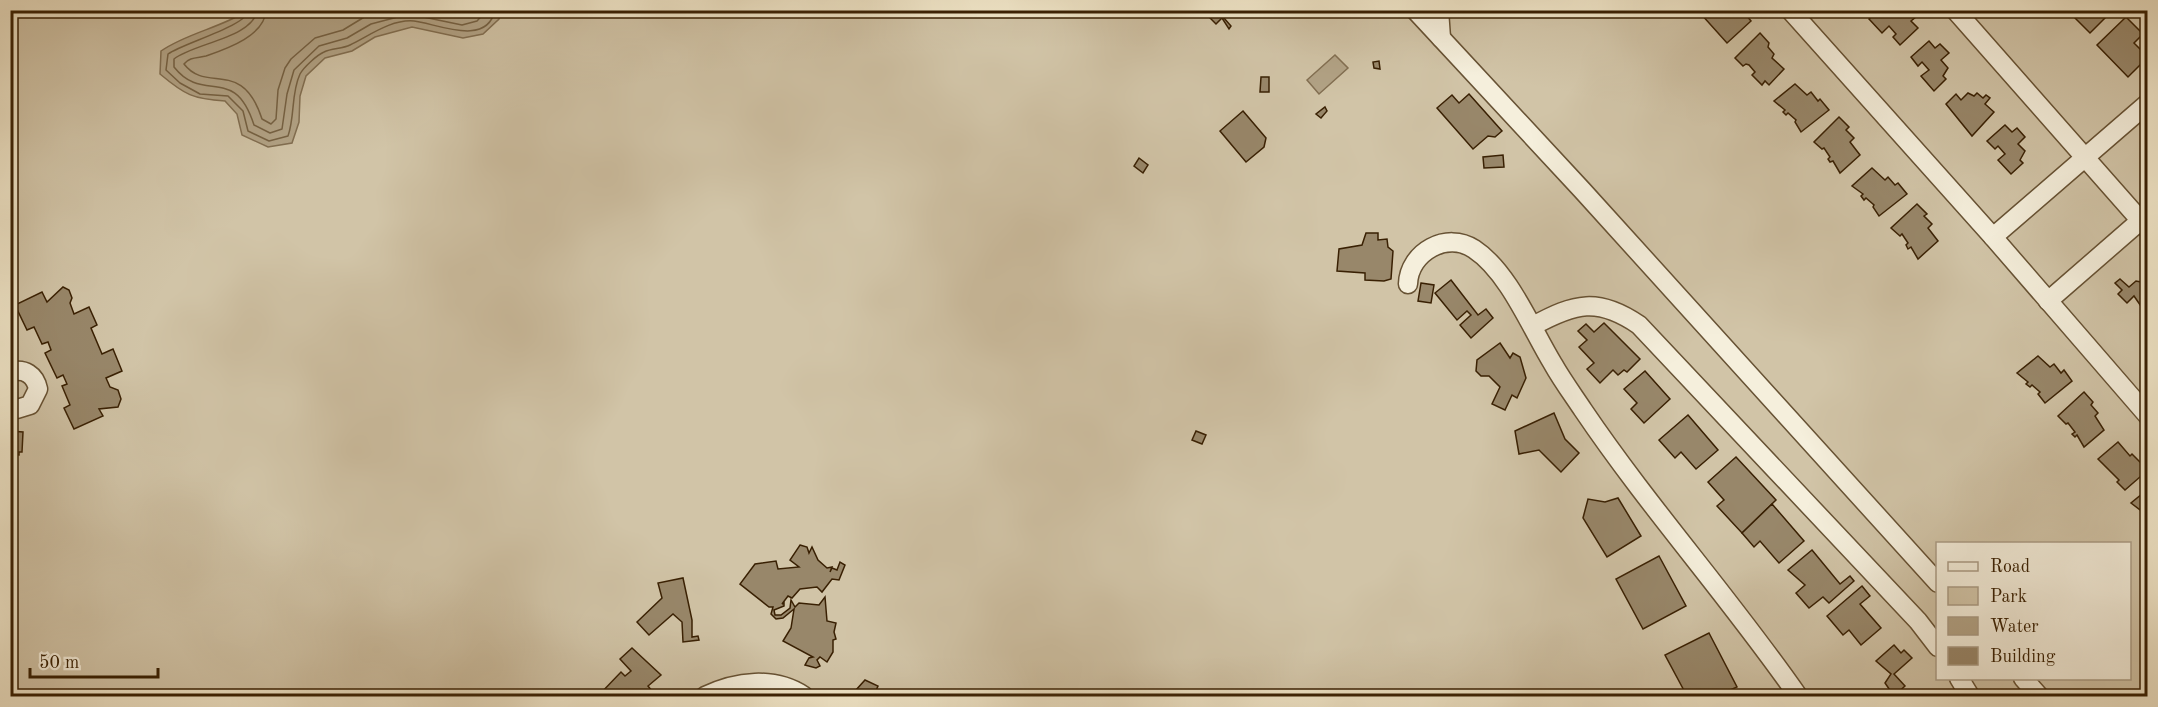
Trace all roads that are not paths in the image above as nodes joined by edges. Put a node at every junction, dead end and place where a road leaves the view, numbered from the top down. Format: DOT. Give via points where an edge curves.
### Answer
graph roads {
  1 [pos="1415,10"];
  2 [pos="1439,10"];
  3 [pos="1790,10"];
  4 [pos="1955,10"];
  5 [pos="1441,38"];
  6 [pos="2148,103"];
  7 [pos="2085,158"];
  8 [pos="2145,221"];
  9 [pos="1993,237"];
  10 [pos="1408,284"];
  11 [pos="2048,301"];
  12 [pos="1533,326"];
  13 [pos="10,372"];
  14 [pos="10,407"];
  15 [pos="2148,416"];
  16 [pos="1936,581"];
  17 [pos="1936,644"];
  18 [pos="1960,680"];
  19 [pos="2025,680"];
  20 [pos="705,696"];
  21 [pos="804,696"];
  22 [pos="1798,696"];
  23 [pos="1970,696"];
  24 [pos="2039,696"];
  1 -- 5 [label="street"];
  2 -- 5 [label="street"];
  3 -- 9 [label="street"];
  4 -- 7 [label="street"];
  5 -- 16 [label="street"];
  6 -- 7 [label="street"];
  7 -- 8 [label="street"];
  7 -- 9 [label="street"];
  8 -- 11 [label="street"];
  9 -- 11 [label="street"];
  10 -- 12 [label="street" via="1411,270 1432,246 1461,243 1474,249 1506,283"];
  11 -- 15 [label="street"];
  12 -- 17 [label="street" via="1578,307 1599,306 1618,311 1639,326"];
  12 -- 22 [label="street" via="1553,364 1610,449"];
  13 -- 14 [label="street" via="30,374 38,389 30,405"];
  18 -- 23 [label="street"];
  19 -- 24 [label="street"];
  20 -- 21 [label="street" via="746,683 772,684"];
}
